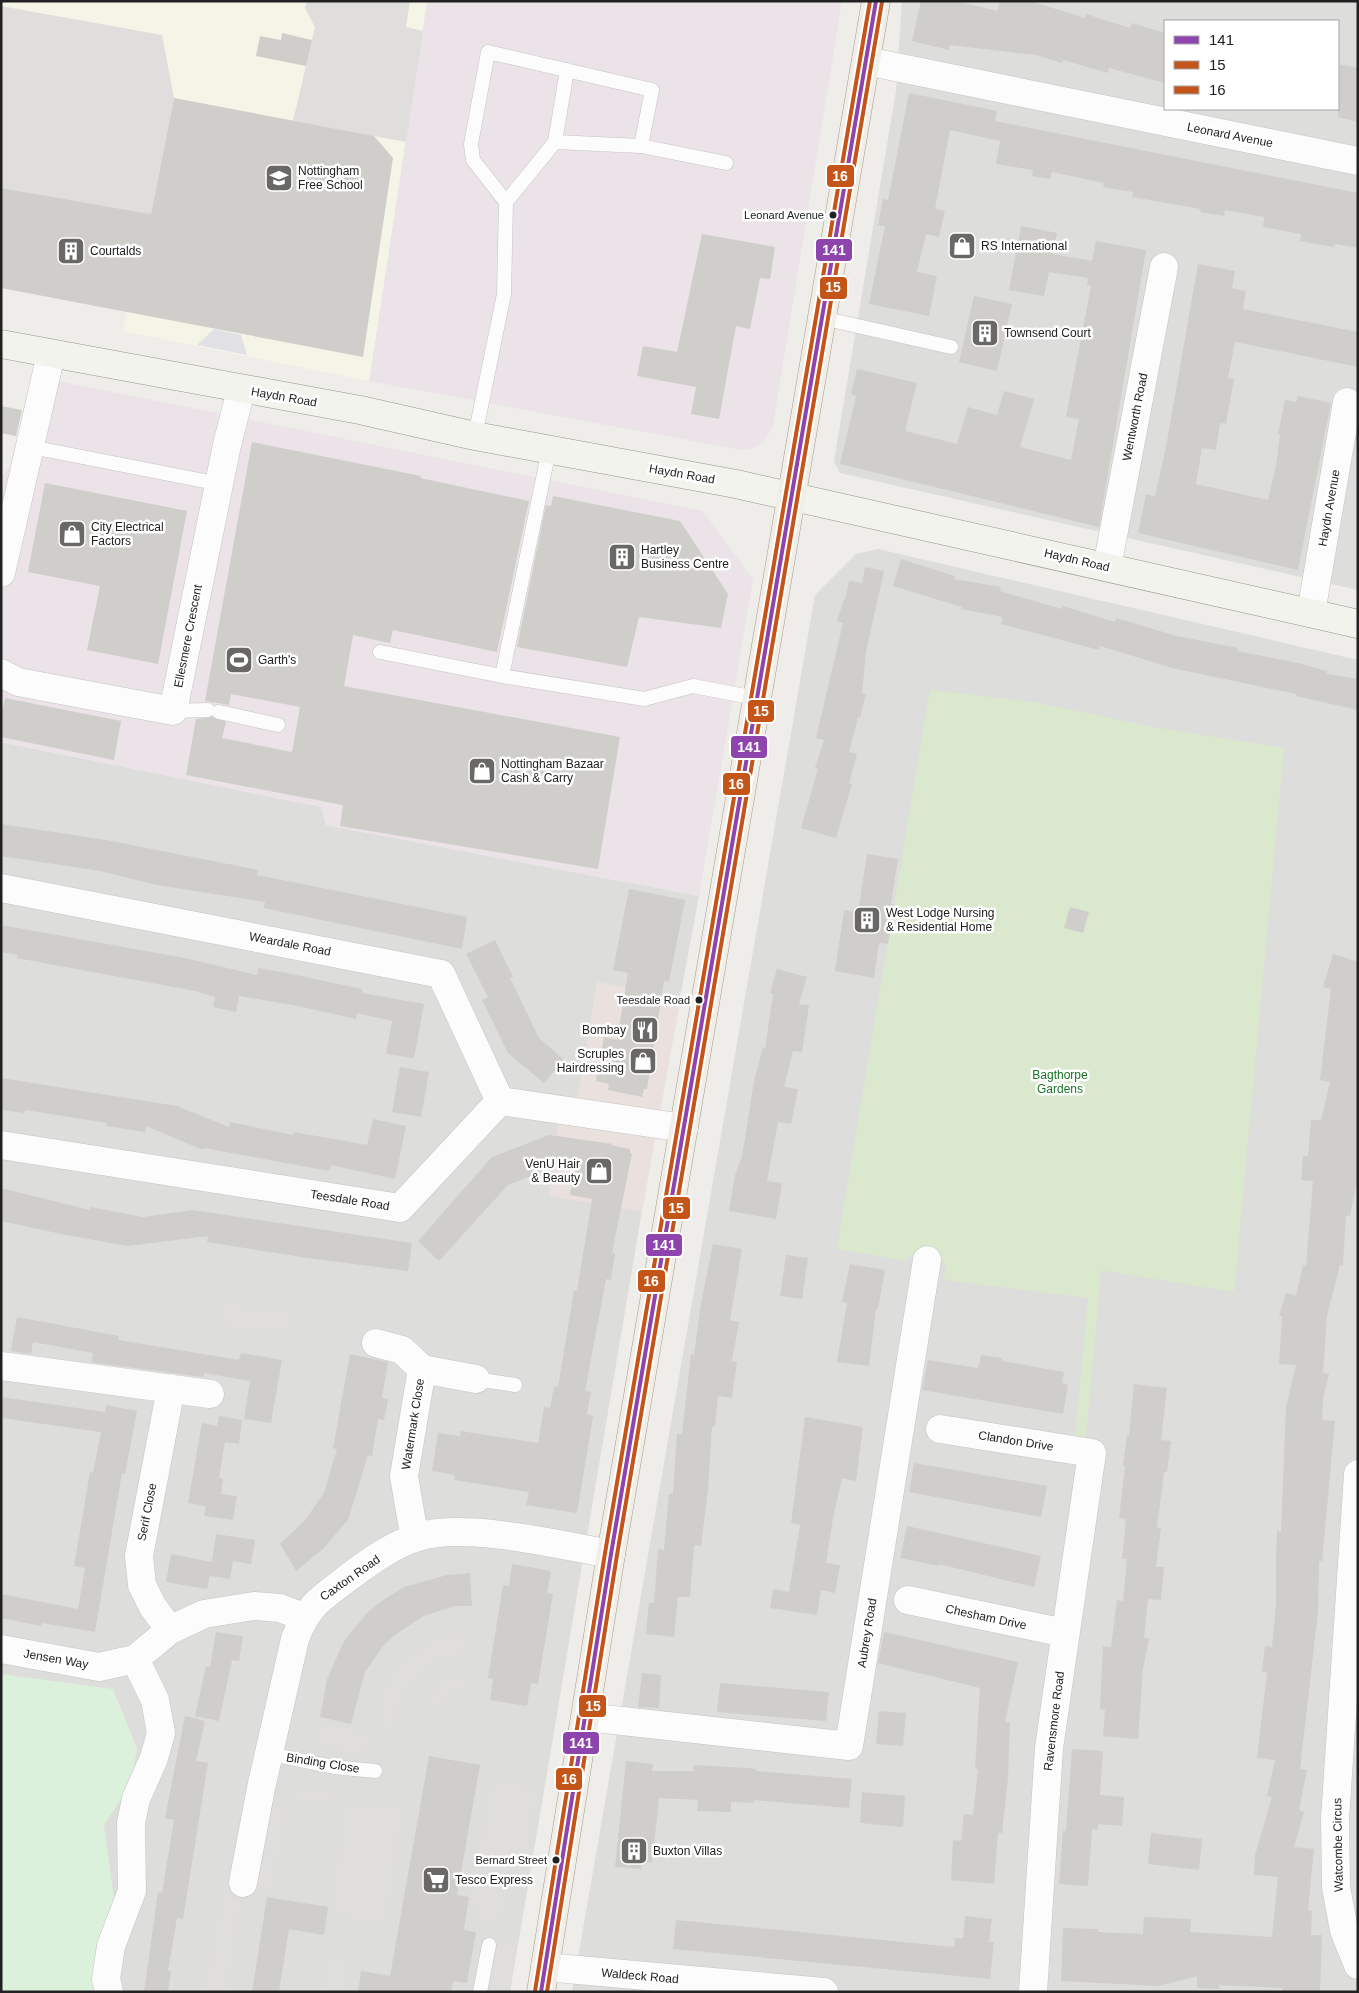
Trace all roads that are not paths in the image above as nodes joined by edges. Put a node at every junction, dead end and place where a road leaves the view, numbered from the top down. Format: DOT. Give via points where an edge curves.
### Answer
graph roads {
  1 [pos="876,1"];
  2 [pos="866,61"];
  3 [pos="566,70"];
  4 [pos="555,142"];
  5 [pos="641,146"];
  6 [pos="1358,161"];
  7 [pos="726,163"];
  8 [pos="506,202"];
  9 [pos="1164,267"];
  10 [pos="822,318"];
  11 [pos="1,344"];
  12 [pos="951,347"];
  13 [pos="51,354"];
  14 [pos="241,390"];
  15 [pos="1348,402"];
  16 [pos="475,436"];
  17 [pos="31,447"];
  18 [pos="549,450"];
  19 [pos="220,484"];
  20 [pos="792,497"];
  21 [pos="9,509"];
  22 [pos="1107,567"];
  23 [pos="1,573"];
  24 [pos="1311,613"];
  25 [pos="1358,624"];
  26 [pos="380,652"];
  27 [pos="1,673"];
  28 [pos="502,676"];
  29 [pos="756,698"];
  30 [pos="173,710"];
  31 [pos="278,725"];
  32 [pos="1,888"];
  33 [pos="500,1101"];
  34 [pos="684,1128"];
  35 [pos="1,1145"];
  36 [pos="927,1260"];
  37 [pos="376,1343"];
  38 [pos="1,1366"];
  39 [pos="422,1369"];
  40 [pos="476,1379"];
  41 [pos="515,1385"];
  42 [pos="171,1388"];
  43 [pos="210,1394"];
  44 [pos="940,1429"];
  45 [pos="1092,1453"];
  46 [pos="1358,1474"];
  47 [pos="418,1537"];
  48 [pos="611,1554"];
  49 [pos="908,1600"];
  50 [pos="303,1618"];
  51 [pos="170,1630"];
  52 [pos="1065,1633"];
  53 [pos="1352,1638"];
  54 [pos="1,1649"];
  55 [pos="135,1659"];
  56 [pos="586,1716"];
  57 [pos="270,1754"];
  58 [pos="375,1771"];
  59 [pos="243,1883"];
  60 [pos="489,1945"];
  61 [pos="1358,1965"];
  62 [pos="543,1980"];
  63 [pos="109,1992"];
  64 [pos="480,1992"];
  65 [pos="824,1992"];
  66 [pos="1033,1992"];
  1 -- 2 [label="main road"];
  2 -- 6 [label="street, Leonard Avenue"];
  2 -- 10 [label="main road"];
  3 -- 4 [label="lane"];
  3 -- 5 [label="lane" via="652,90"];
  3 -- 8 [label="lane" via="488,52 471,144 473,160"];
  4 -- 5 [label="lane"];
  4 -- 8 [label="lane"];
  5 -- 7 [label="lane"];
  8 -- 16 [label="lane" via="504,294"];
  9 -- 22 [label="street, Wentworth Road"];
  10 -- 12 [label="lane"];
  10 -- 20 [label="main road"];
  11 -- 13 [label="street, Haydn Road"];
  13 -- 14 [label="street, Haydn Road"];
  13 -- 17 [label="street"];
  14 -- 16 [label="street, Haydn Road" via="360,410"];
  14 -- 19 [label="street, Ellesmere Crescent"];
  15 -- 24 [label="street, Haydn Avenue"];
  16 -- 18 [label="street, Haydn Road"];
  17 -- 19 [label="lane"];
  17 -- 21 [label="street"];
  18 -- 20 [label="street, Haydn Road"];
  18 -- 28 [label="lane"];
  19 -- 30 [label="street, Ellesmere Crescent"];
  20 -- 22 [label="street, Haydn Road"];
  20 -- 29 [label="main road"];
  21 -- 23 [label="street"];
  22 -- 24 [label="street, Haydn Road"];
  24 -- 25 [label="street, Haydn Road"];
  26 -- 28 [label="lane"];
  27 -- 30 [label="street" via="18,682"];
  28 -- 29 [label="lane" via="644,699 692,686"];
  29 -- 34 [label="main road"];
  30 -- 31 [label="lane" via="214,711"];
  32 -- 33 [label="street, Weardale Road" via="441,974"];
  33 -- 34 [label="street"];
  33 -- 35 [label="street, Teesdale Road" via="400,1208"];
  34 -- 48 [label="main road"];
  36 -- 56 [label="street, Aubrey Road" via="849,1746"];
  37 -- 39 [label="street, Watermark Close" via="402,1350"];
  38 -- 42 [label="street"];
  39 -- 40 [label="street, Watermark Close"];
  39 -- 47 [label="street, Watermark Close" via="404,1476 412,1523"];
  40 -- 41 [label="lane"];
  42 -- 43 [label="street"];
  42 -- 51 [label="street, Serif Close" via="139,1556 142,1585"];
  44 -- 45 [label="street, Clandon Drive"];
  45 -- 52 [label="street, Ravensmore Road"];
  46 -- 53 [label="street, Watcombe Circus"];
  47 -- 48 [label="street, Caxton Road" via="462,1531"];
  47 -- 50 [label="street, Caxton Road" via="362,1568 316,1602"];
  48 -- 56 [label="main road"];
  49 -- 52 [label="street, Chesham Drive"];
  50 -- 51 [label="street, Jensen Way" via="280,1608 254,1606 204,1614"];
  50 -- 57 [label="street, Caxton Road" via="295,1638"];
  51 -- 55 [label="street, Jensen Way"];
  52 -- 66 [label="street, Ravensmore Road" via="1049,1748"];
  53 -- 61 [label="street, Watcombe Circus" via="1335,1819 1336,1887 1344,1930"];
  54 -- 55 [label="street, Jensen Way" via="99,1667"];
  55 -- 63 [label="street" via="155,1700 161,1733 136,1799 131,1823 132,1891 111,1946 106,1979"];
  56 -- 62 [label="main road"];
  57 -- 58 [label="lane, Binding Close" via="334,1767"];
  57 -- 59 [label="street, Caxton Road"];
  60 -- 64 [label="lane"];
  62 -- 65 [label="street, Waldeck Road"];
}
